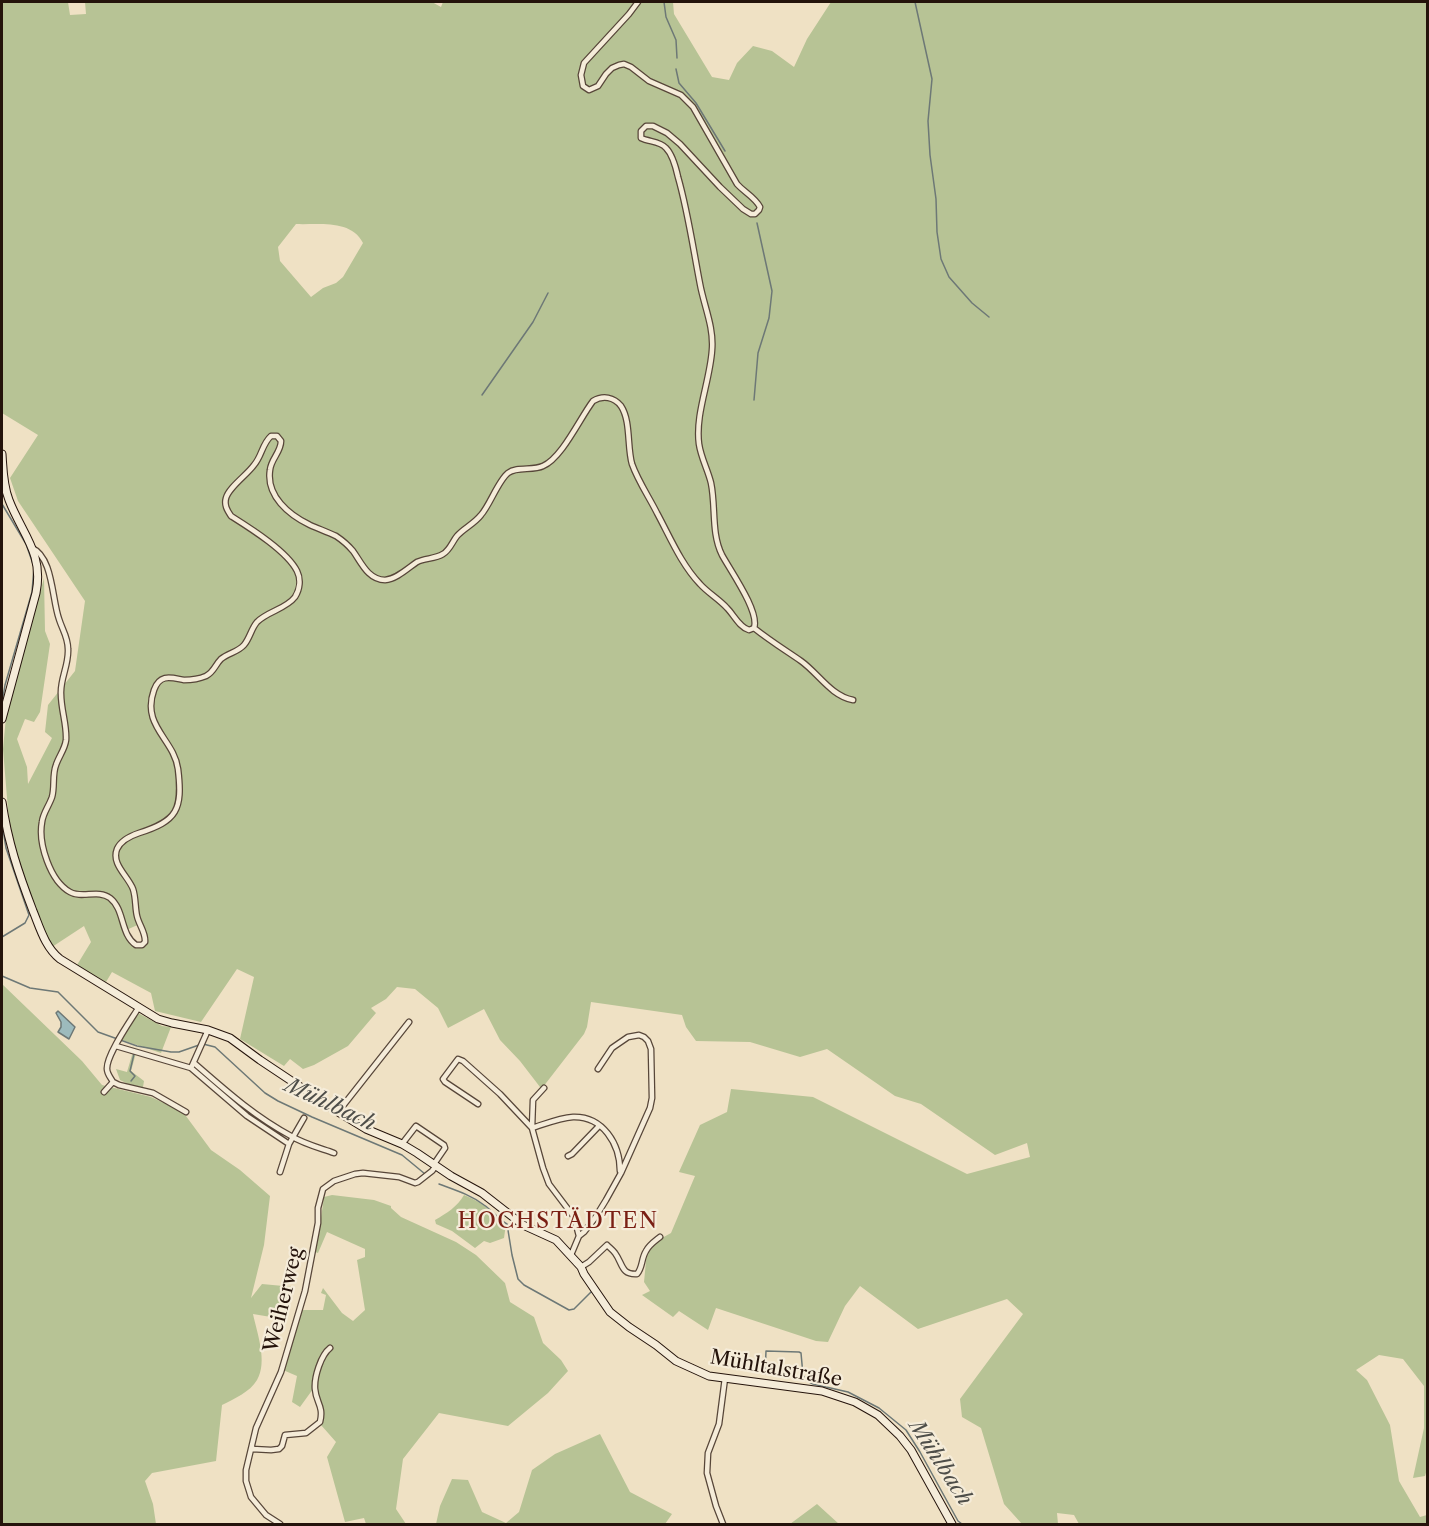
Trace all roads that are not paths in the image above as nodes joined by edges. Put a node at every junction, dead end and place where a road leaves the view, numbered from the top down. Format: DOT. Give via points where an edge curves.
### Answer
graph roads {
  1 [pos="638,2"];
  2 [pos="2,454"];
  3 [pos="32,548"];
  4 [pos="754,628"];
  5 [pos="853,700"];
  6 [pos="2,719"];
  7 [pos="2,802"];
  8 [pos="139,1007"];
  9 [pos="410,1022"];
  10 [pos="208,1030"];
  11 [pos="118,1041"];
  12 [pos="192,1066"];
  13 [pos="598,1069"];
  14 [pos="113,1082"];
  15 [pos="544,1088"];
  16 [pos="104,1092"];
  17 [pos="478,1104"];
  18 [pos="250,1110"];
  19 [pos="186,1112"];
  20 [pos="338,1112"];
  21 [pos="247,1116"];
  22 [pos="304,1118"];
  23 [pos="599,1126"];
  24 [pos="532,1128"];
  25 [pos="293,1138"];
  26 [pos="289,1144"];
  27 [pos="402,1144"];
  28 [pos="334,1153"];
  29 [pos="619,1153"];
  30 [pos="630,1153"];
  31 [pos="568,1156"];
  32 [pos="435,1165"];
  33 [pos="280,1172"];
  34 [pos="621,1173"];
  35 [pos="579,1236"];
  36 [pos="660,1237"];
  37 [pos="571,1255"];
  38 [pos="581,1267"];
  39 [pos="330,1348"];
  40 [pos="725,1378"];
  41 [pos="252,1444"];
  42 [pos="280,1524"];
  43 [pos="723,1524"];
  44 [pos="952,1524"];
  1 -- 4 [label="street" via="584,63 583,86 595,88 612,68 624,64 676,92 693,107 733,176 760,207 751,214 743,208 674,137 653,126 642,129 641,138 667,148 683,195 712,330 699,444 711,483 716,538 752,611"];
  2 -- 3 [label="main road" via="9,500"];
  3 -- 4 [label="street" via="39,552 48,570 68,653 61,691 66,740 43,815 44,852 57,878 70,892 105,895 111,900 128,937 139,945 145,942 145,935 137,918 133,891 119,866 116,851 127,838 171,818 180,798 176,761 154,723 154,690 168,677 192,680 211,674 224,657 245,645 250,631 261,619 294,599 299,586 292,564 231,516 225,505 228,493 256,463 271,436 281,441 269,473 278,501 300,520 342,541 361,565 384,580 449,550 457,536 481,515 506,475 547,464 593,401 611,398 624,411 637,476 685,563 743,628"];
  3 -- 6 [label="main road" via="38,566 38,586"];
  4 -- 5 [label="street" via="801,661 839,696"];
  7 -- 8 [label="main road, Mühltalstraße" via="16,869 47,945 60,959"];
  8 -- 10 [label="main road, Mühltalstraße" via="164,1022"];
  8 -- 11 [label="street"];
  9 -- 20 [label="street"];
  10 -- 12 [label="street"];
  10 -- 20 [label="main road, Mühltalstraße" via="230,1038"];
  11 -- 12 [label="street"];
  11 -- 14 [label="street" via="107,1068"];
  12 -- 18 [label="street"];
  12 -- 21 [label="street"];
  13 -- 30 [label="street" via="612,1048 628,1037 639,1035 648,1041 652,1098"];
  14 -- 16 [label="street"];
  14 -- 19 [label="street" via="153,1093"];
  15 -- 24 [label="street" via="533,1100"];
  17 -- 24 [label="street" via="444,1082 458,1059 500,1094"];
  18 -- 21 [label="street"];
  18 -- 25 [label="street"];
  20 -- 27 [label="main road, Mühltalstraße"];
  21 -- 26 [label="street"];
  22 -- 25 [label="street"];
  23 -- 24 [label="street" via="575,1117"];
  23 -- 29 [label="street"];
  23 -- 31 [label="street"];
  24 -- 35 [label="street" via="549,1184 574,1217"];
  25 -- 26 [label="street"];
  25 -- 28 [label="street"];
  26 -- 33 [label="street"];
  27 -- 32 [label="main road, Mühltalstraße"];
  27 -- 32 [label="street" via="416,1126 444,1145"];
  29 -- 30 [label="street"];
  29 -- 34 [label="street"];
  30 -- 34 [label="street"];
  32 -- 37 [label="main road, Mühltalstraße" via="482,1193 523,1225 556,1240"];
  32 -- 41 [label="street, Weiherweg" via="415,1183 363,1173 334,1181 323,1189 305,1291 281,1372"];
  34 -- 35 [label="street" via="595,1218"];
  35 -- 37 [label="street"];
  36 -- 38 [label="street" via="645,1251 637,1274 626,1272 607,1245"];
  37 -- 38 [label="main road, Mühltalstraße"];
  38 -- 40 [label="main road, Mühltalstraße" via="610,1312 629,1327 676,1361 709,1376"];
  39 -- 41 [label="street" via="322,1356 315,1384 320,1422 306,1433 285,1435 279,1449 252,1449"];
  40 -- 43 [label="street" via="707,1473"];
  40 -- 44 [label="main road, Mühltalstraße" via="822,1391 855,1401 878,1414 911,1450"];
  41 -- 42 [label="street, Weiherweg" via="246,1470 251,1497"];
}
